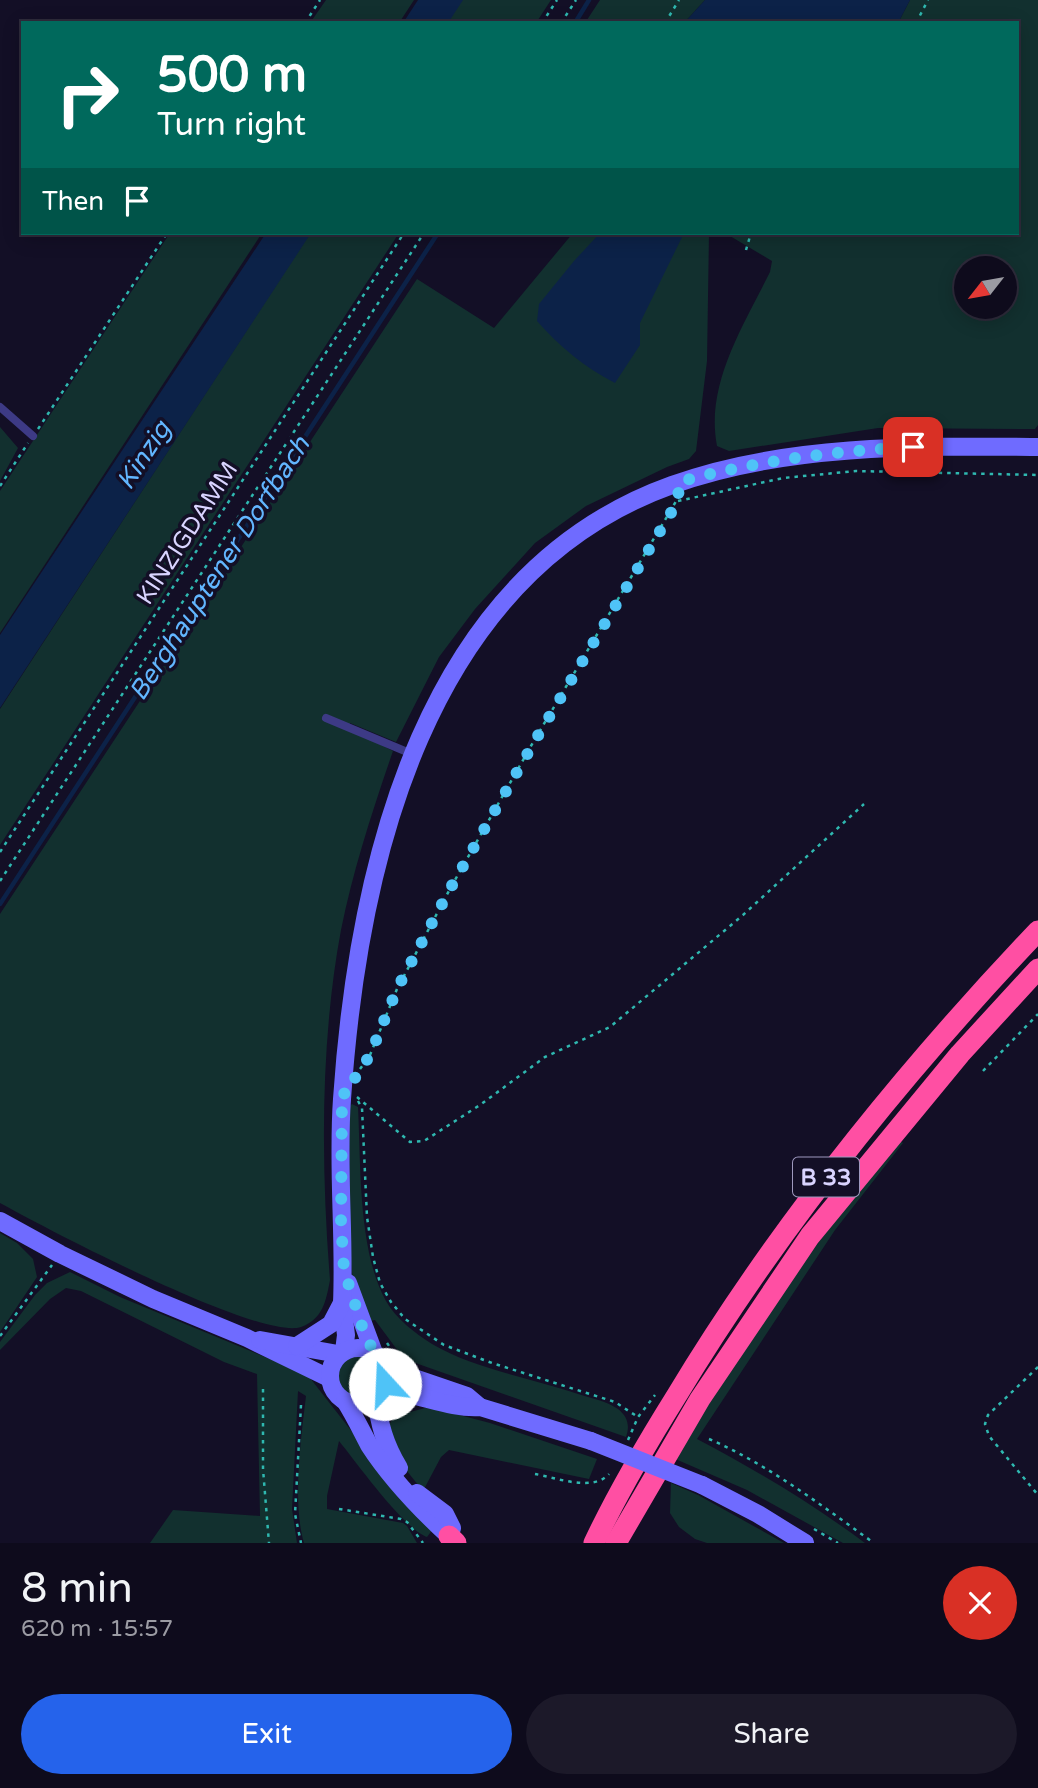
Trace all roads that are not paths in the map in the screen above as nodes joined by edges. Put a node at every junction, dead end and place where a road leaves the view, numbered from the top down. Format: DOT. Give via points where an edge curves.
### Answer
graph roads {
  1 [pos="0,407"];
  2 [pos="33,436"];
  3 [pos="1038,447"];
  4 [pos="326,718"];
  5 [pos="412,754"];
  6 [pos="1038,931"];
  7 [pos="1038,969"];
  8 [pos="0,1221"];
  9 [pos="344,1270"];
  10 [pos="342,1303"];
  11 [pos="247,1338"];
  12 [pos="297,1346"];
  13 [pos="341,1354"];
  14 [pos="379,1360"];
  15 [pos="330,1378"];
  16 [pos="379,1394"];
  17 [pos="413,1396"];
  18 [pos="345,1401"];
  19 [pos="480,1408"];
  20 [pos="382,1433"];
  21 [pos="453,1540"];
  22 [pos="594,1543"];
  23 [pos="616,1543"];
  24 [pos="805,1543"];
  1 -- 2 [label="lane"];
  3 -- 5 [label="street" via="834,452 753,464 679,482 628,505 583,530 541,562 494,614 464,653"];
  4 -- 5 [label="lane"];
  5 -- 9 [label="street" via="390,816 357,962 342,1101"];
  6 -- 22 [label="highway, B 33" via="904,1078 771,1251 711,1338"];
  7 -- 23 [label="highway, B 33" via="960,1054 810,1236 700,1399"];
  8 -- 11 [label="street" via="153,1299"];
  9 -- 10 [label="street"];
  9 -- 14 [label="street"];
  10 -- 12 [label="street" via="331,1324"];
  10 -- 13 [label="street" via="346,1335"];
  11 -- 12 [label="street"];
  11 -- 15 [label="street"];
  12 -- 13 [label="street"];
  13 -- 14 [label="street" via="359,1348"];
  13 -- 15 [label="street"];
  14 -- 16 [label="street" via="385,1384"];
  14 -- 19 [label="street" via="467,1396"];
  15 -- 18 [label="street" via="334,1392"];
  16 -- 17 [label="street" via="395,1391"];
  16 -- 18 [label="street" via="361,1404"];
  16 -- 20 [label="street"];
  17 -- 19 [label="street"];
  17 -- 20 [label="street" via="387,1413"];
  18 -- 21 [label="street" via="393,1477"];
  19 -- 24 [label="street, bridge" via="591,1441 702,1485"];
  20 -- 21 [label="street" via="410,1485 445,1514"];
}
